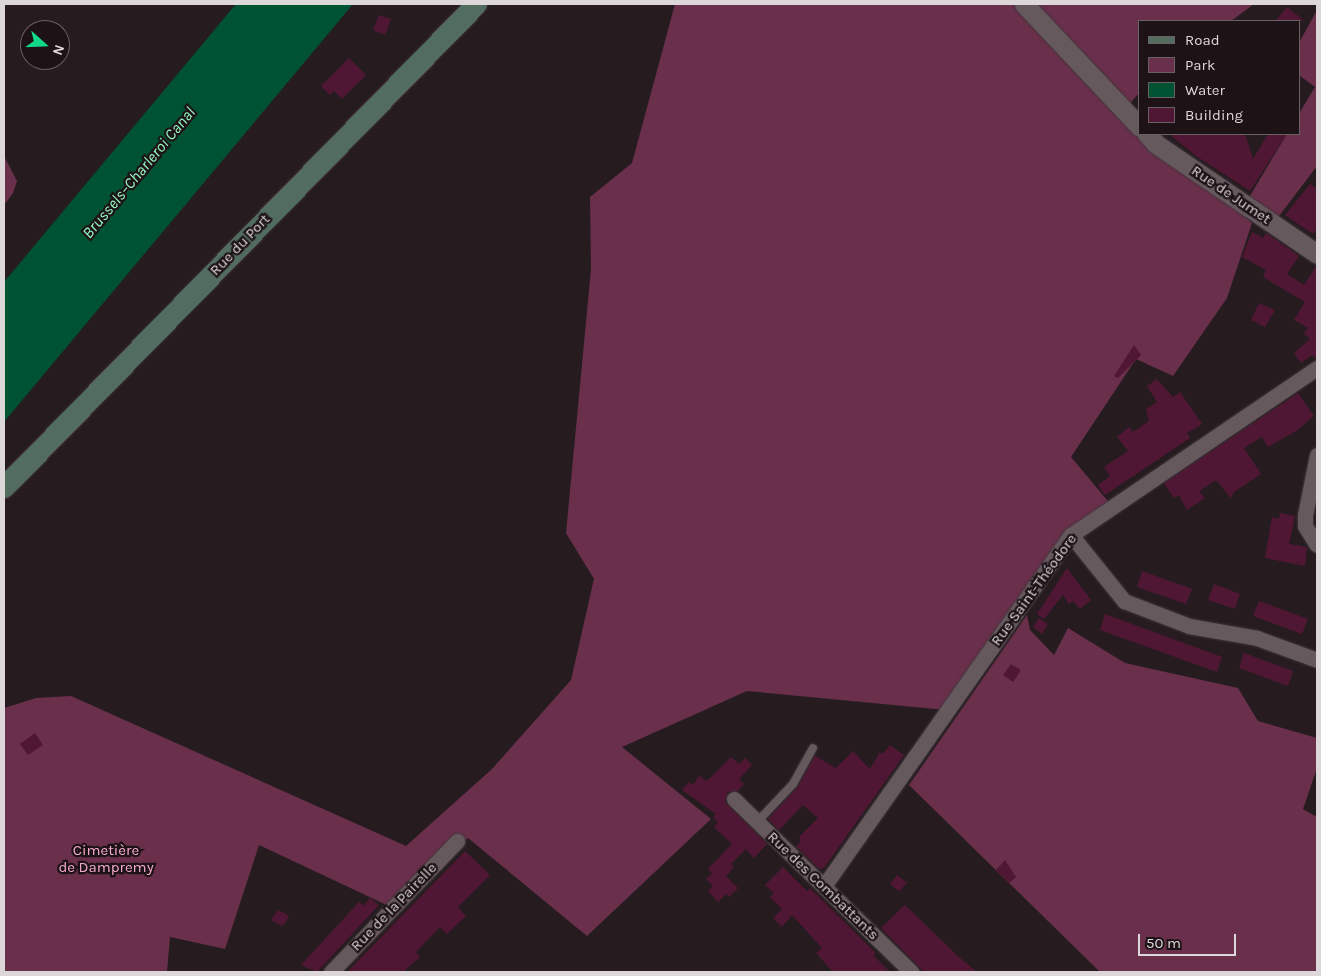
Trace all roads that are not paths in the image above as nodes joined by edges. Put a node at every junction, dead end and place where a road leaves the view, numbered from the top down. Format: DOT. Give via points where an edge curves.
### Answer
graph roads {
  1 [pos="476,4"];
  2 [pos="1024,4"];
  3 [pos="1138,124"];
  4 [pos="1147,135"];
  5 [pos="1317,254"];
  6 [pos="1317,368"];
  7 [pos="1317,455"];
  8 [pos="4,487"];
  9 [pos="1071,535"];
  10 [pos="1317,545"];
  11 [pos="1317,660"];
  12 [pos="813,748"];
  13 [pos="734,799"];
  14 [pos="757,822"];
  15 [pos="457,841"];
  16 [pos="824,886"];
  17 [pos="331,972"];
  18 [pos="911,972"];
  1 -- 8 [label="main road, Rue du Port"];
  2 -- 3 [label="street"];
  4 -- 5 [label="street, Rue de Jumet"];
  6 -- 9 [label="street, Rue Saint-Théodore"];
  7 -- 10 [label="street" via="1305,526"];
  9 -- 11 [label="street" via="1124,601 1189,626 1257,638"];
  9 -- 16 [label="street, Rue Saint-Théodore"];
  12 -- 14 [label="lane" via="793,784"];
  13 -- 14 [label="street, Rue des Combattants"];
  14 -- 16 [label="street, Rue des Combattants"];
  15 -- 17 [label="street, Rue de la Pairelle"];
  16 -- 18 [label="street, Rue des Combattants"];
}
